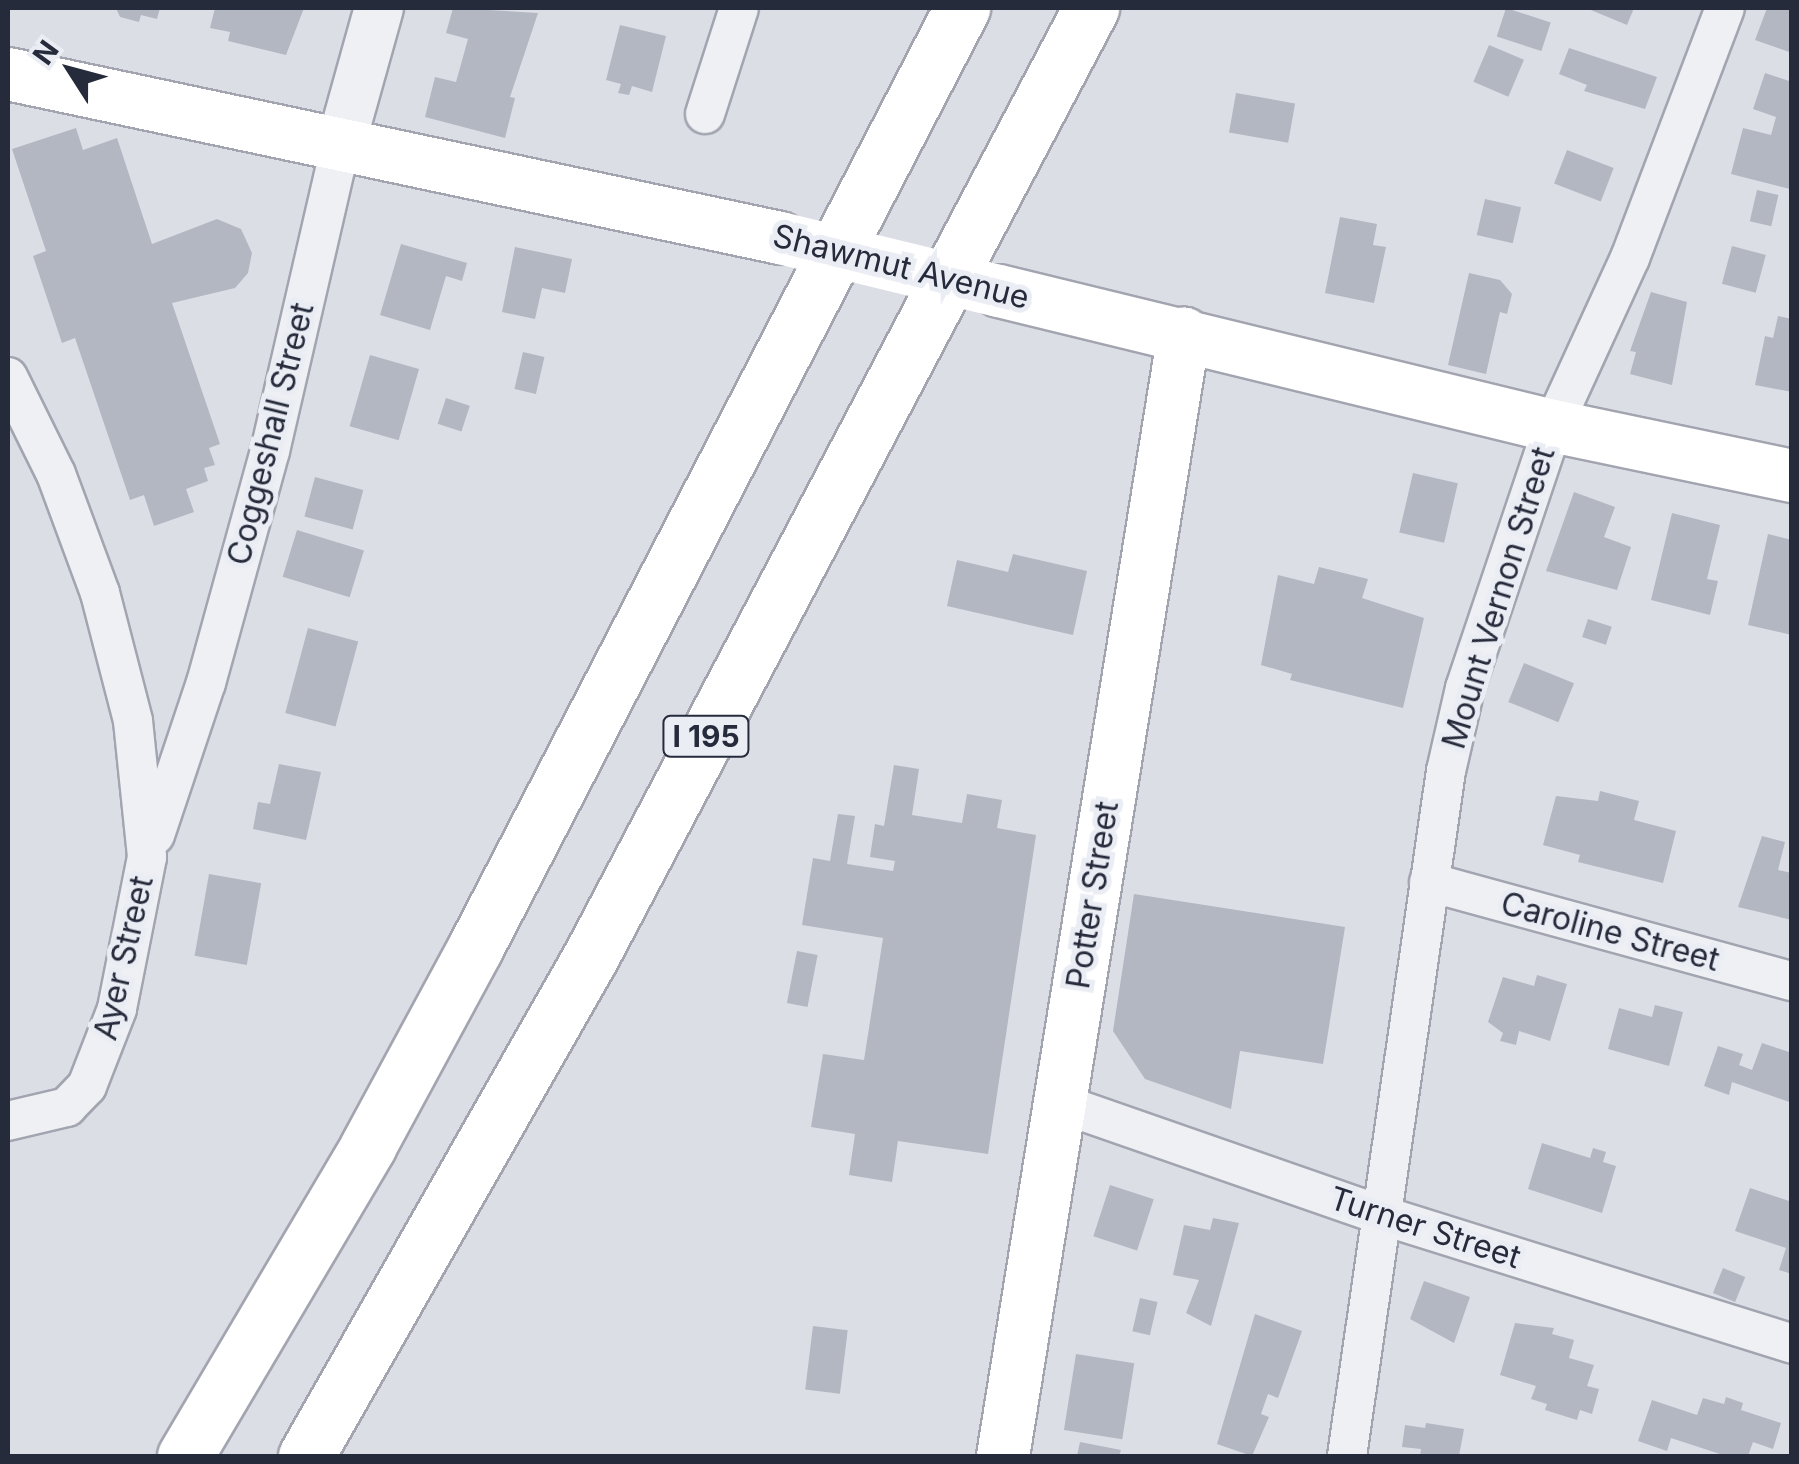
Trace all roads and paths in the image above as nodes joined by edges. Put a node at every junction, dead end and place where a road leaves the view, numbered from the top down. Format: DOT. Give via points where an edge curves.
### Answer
graph roads {
  1 [pos="379,8"];
  2 [pos="739,8"];
  3 [pos="962,8"];
  4 [pos="1091,8"];
  5 [pos="1725,8"];
  6 [pos="8,74"];
  7 [pos="705,114"];
  8 [pos="341,144"];
  9 [pos="1184,334"];
  10 [pos="8,376"];
  11 [pos="1554,426"];
  12 [pos="1792,476"];
  13 [pos="148,856"];
  14 [pos="1429,882"];
  15 [pos="1792,981"];
  16 [pos="1062,1104"];
  17 [pos="8,1121"];
  18 [pos="1378,1214"];
  19 [pos="1792,1344"];
  20 [pos="185,1456"];
  21 [pos="306,1456"];
  22 [pos="1003,1456"];
  23 [pos="1347,1456"];
  1 -- 8 [label="street, Coggeshall Street"];
  2 -- 7 [label="street"];
  3 -- 20 [label="highway" via="475,948 368,1146"];
  4 -- 21 [label="highway, I 195" via="591,956"];
  5 -- 11 [label="street, Mount Vernon Street" via="1630,258"];
  6 -- 8 [label="main road, Shawmut Avenue"];
  8 -- 9 [label="main road, Shawmut Avenue, bridge"];
  8 -- 13 [label="street, Coggeshall Street" via="270,452 206,683"];
  9 -- 11 [label="main road, Shawmut Avenue"];
  9 -- 16 [label="main road, Potter Street"];
  10 -- 13 [label="street" via="56,474 100,593 133,721"];
  11 -- 12 [label="main road, Shawmut Avenue"];
  11 -- 14 [label="street, Mount Vernon Street" via="1465,688"];
  13 -- 17 [label="street, Ayer Street" via="117,1010 87,1086 67,1107"];
  14 -- 15 [label="street, Caroline Street"];
  14 -- 18 [label="street, Mount Vernon Street"];
  16 -- 18 [label="street, Turner Street"];
  16 -- 22 [label="main road, Potter Street"];
  18 -- 19 [label="street, Turner Street"];
  18 -- 23 [label="street, Mount Vernon Street"];
}
